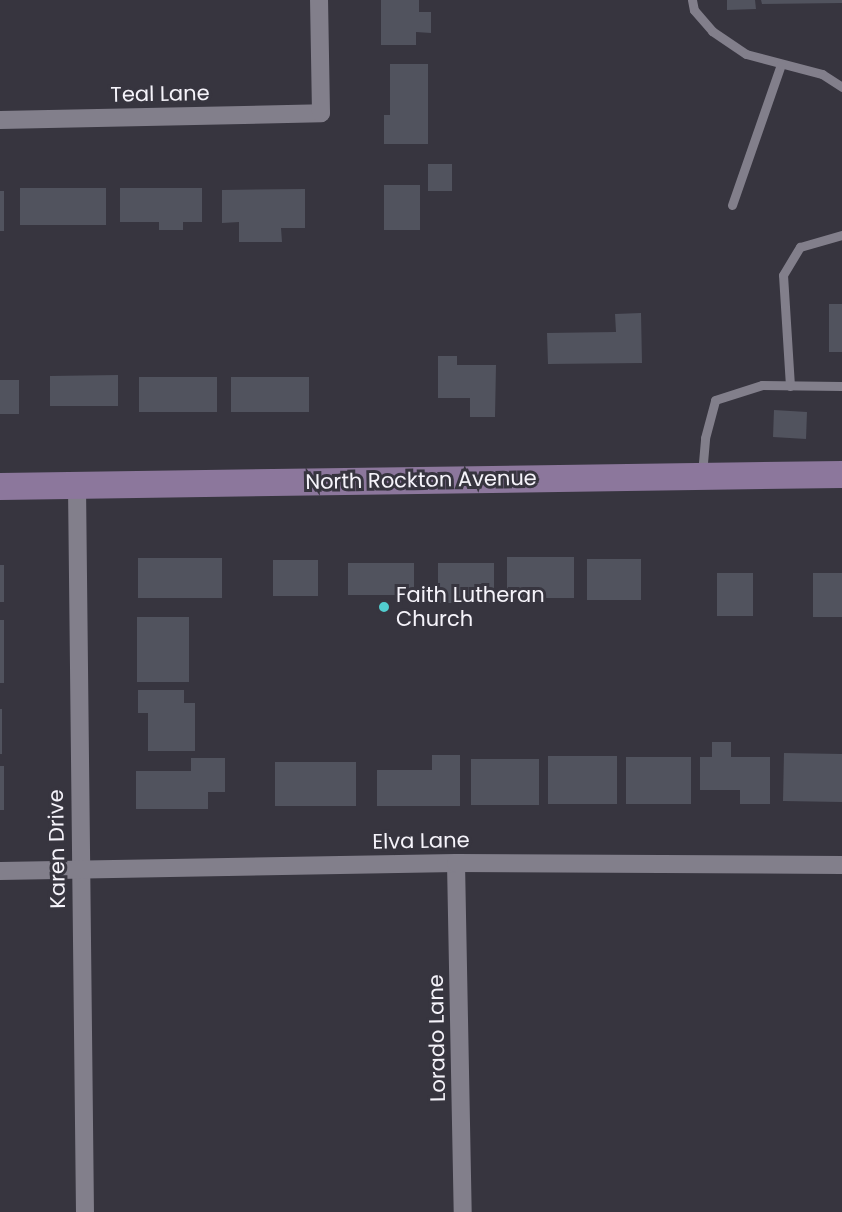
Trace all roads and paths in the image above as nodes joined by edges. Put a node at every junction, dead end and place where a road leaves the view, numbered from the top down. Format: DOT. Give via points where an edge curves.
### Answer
graph roads {
  1 [pos="319,0"];
  2 [pos="692,0"];
  3 [pos="781,64"];
  4 [pos="842,87"];
  5 [pos="0,120"];
  6 [pos="732,205"];
  7 [pos="842,235"];
  8 [pos="790,386"];
  9 [pos="842,386"];
  10 [pos="842,474"];
  11 [pos="702,476"];
  12 [pos="0,486"];
  13 [pos="77,486"];
  14 [pos="456,863"];
  15 [pos="842,865"];
  16 [pos="0,871"];
  17 [pos="80,871"];
  18 [pos="85,1212"];
  19 [pos="463,1212"];
  1 -- 5 [label="street, Teal Lane" via="321,113"];
  2 -- 3 [label="lane" via="694,10 712,31 746,54"];
  3 -- 4 [label="lane" via="822,74"];
  3 -- 6 [label="lane"];
  7 -- 8 [label="lane" via="800,247 783,275"];
  8 -- 9 [label="lane"];
  8 -- 11 [label="lane" via="762,385 715,400 705,438"];
  10 -- 11 [label="main road, North Rockton Avenue"];
  11 -- 13 [label="main road, North Rockton Avenue"];
  12 -- 13 [label="main road, North Rockton Avenue"];
  13 -- 17 [label="street, Karen Drive"];
  14 -- 15 [label="street, Elva Lane"];
  14 -- 17 [label="street, Elva Lane"];
  14 -- 19 [label="street, Lorado Lane"];
  16 -- 17 [label="street, Elva Lane"];
  17 -- 18 [label="street, Karen Drive"];
}
